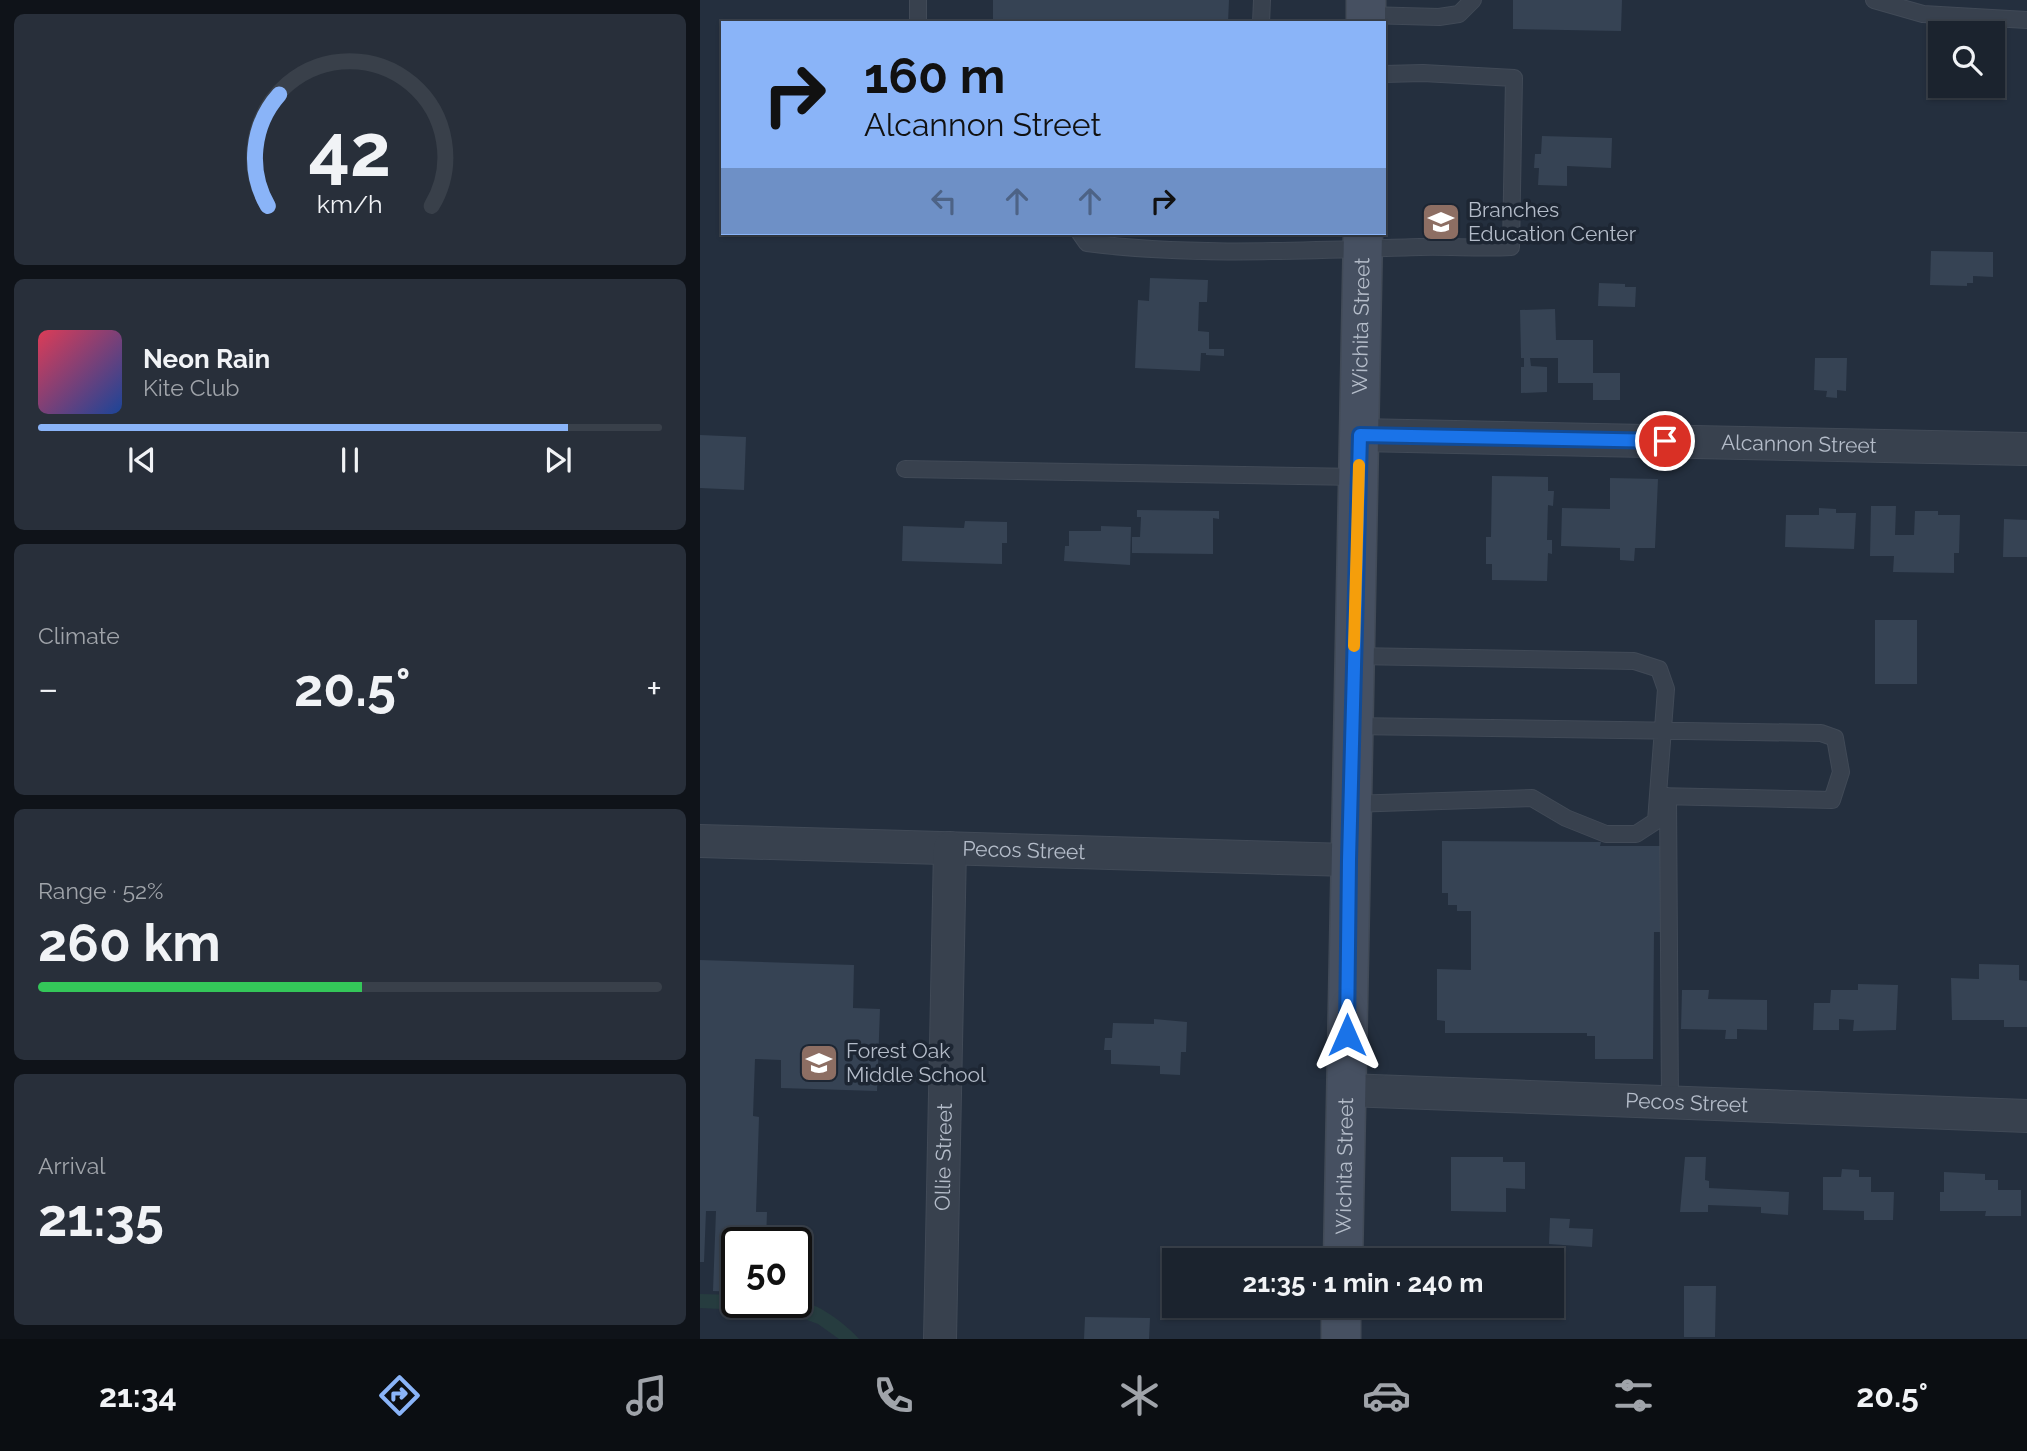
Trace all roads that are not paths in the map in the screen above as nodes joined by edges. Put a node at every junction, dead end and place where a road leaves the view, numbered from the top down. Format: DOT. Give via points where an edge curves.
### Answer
graph roads {
  1 [pos="918,0"];
  2 [pos="1262,0"];
  3 [pos="1473,0"];
  4 [pos="1874,0"];
  5 [pos="1366,13"];
  6 [pos="2027,20"];
  7 [pos="918,21"];
  8 [pos="1261,21"];
  9 [pos="1386,74"];
  10 [pos="1081,235"];
  11 [pos="1362,241"];
  12 [pos="1360,435"];
  13 [pos="2027,449"];
  14 [pos="905,469"];
  15 [pos="1358,477"];
  16 [pos="1354,656"];
  17 [pos="1352,726"];
  18 [pos="1663,731"];
  19 [pos="1663,796"];
  20 [pos="1350,804"];
  21 [pos="700,841"];
  22 [pos="950,848"];
  23 [pos="1349,860"];
  24 [pos="1347,1090"];
  25 [pos="1670,1103"];
  26 [pos="2027,1116"];
  27 [pos="1343,1248"];
  28 [pos="1341,1318"];
  29 [pos="940,1339"];
  30 [pos="1341,1339"];
  1 -- 7 [label="lane"];
  2 -- 8 [label="lane"];
  3 -- 5 [label="lane" via="1459,14 1439,17"];
  4 -- 6 [label="lane" via="1923,14"];
  9 -- 11 [label="lane" via="1514,78 1511,247 1421,247"];
  10 -- 11 [label="lane" via="1087,243 1127,249"];
  11 -- 12 [label="main road, Wichita Street"];
  12 -- 13 [label="street, Alcannon Street"];
  12 -- 15 [label="main road, Wichita Street"];
  14 -- 15 [label="lane"];
  15 -- 16 [label="main road, Wichita Street"];
  16 -- 17 [label="main road, Wichita Street"];
  16 -- 18 [label="lane" via="1634,661 1659,669 1665,689"];
  17 -- 18 [label="lane"];
  17 -- 20 [label="main road, Wichita Street"];
  18 -- 19 [label="lane"];
  18 -- 19 [label="lane" via="1821,733 1835,738 1841,772 1832,800"];
  19 -- 20 [label="lane" via="1656,821 1636,834 1606,834 1532,798"];
  19 -- 25 [label="lane"];
  20 -- 23 [label="main road, Wichita Street"];
  21 -- 22 [label="street, Pecos Street"];
  22 -- 23 [label="street, Pecos Street"];
  22 -- 29 [label="street, Ollie Street"];
  23 -- 24 [label="main road, Wichita Street"];
  24 -- 25 [label="street, Pecos Street"];
  24 -- 27 [label="main road, Wichita Street"];
  25 -- 26 [label="street, Pecos Street"];
  28 -- 30 [label="main road"];
}
